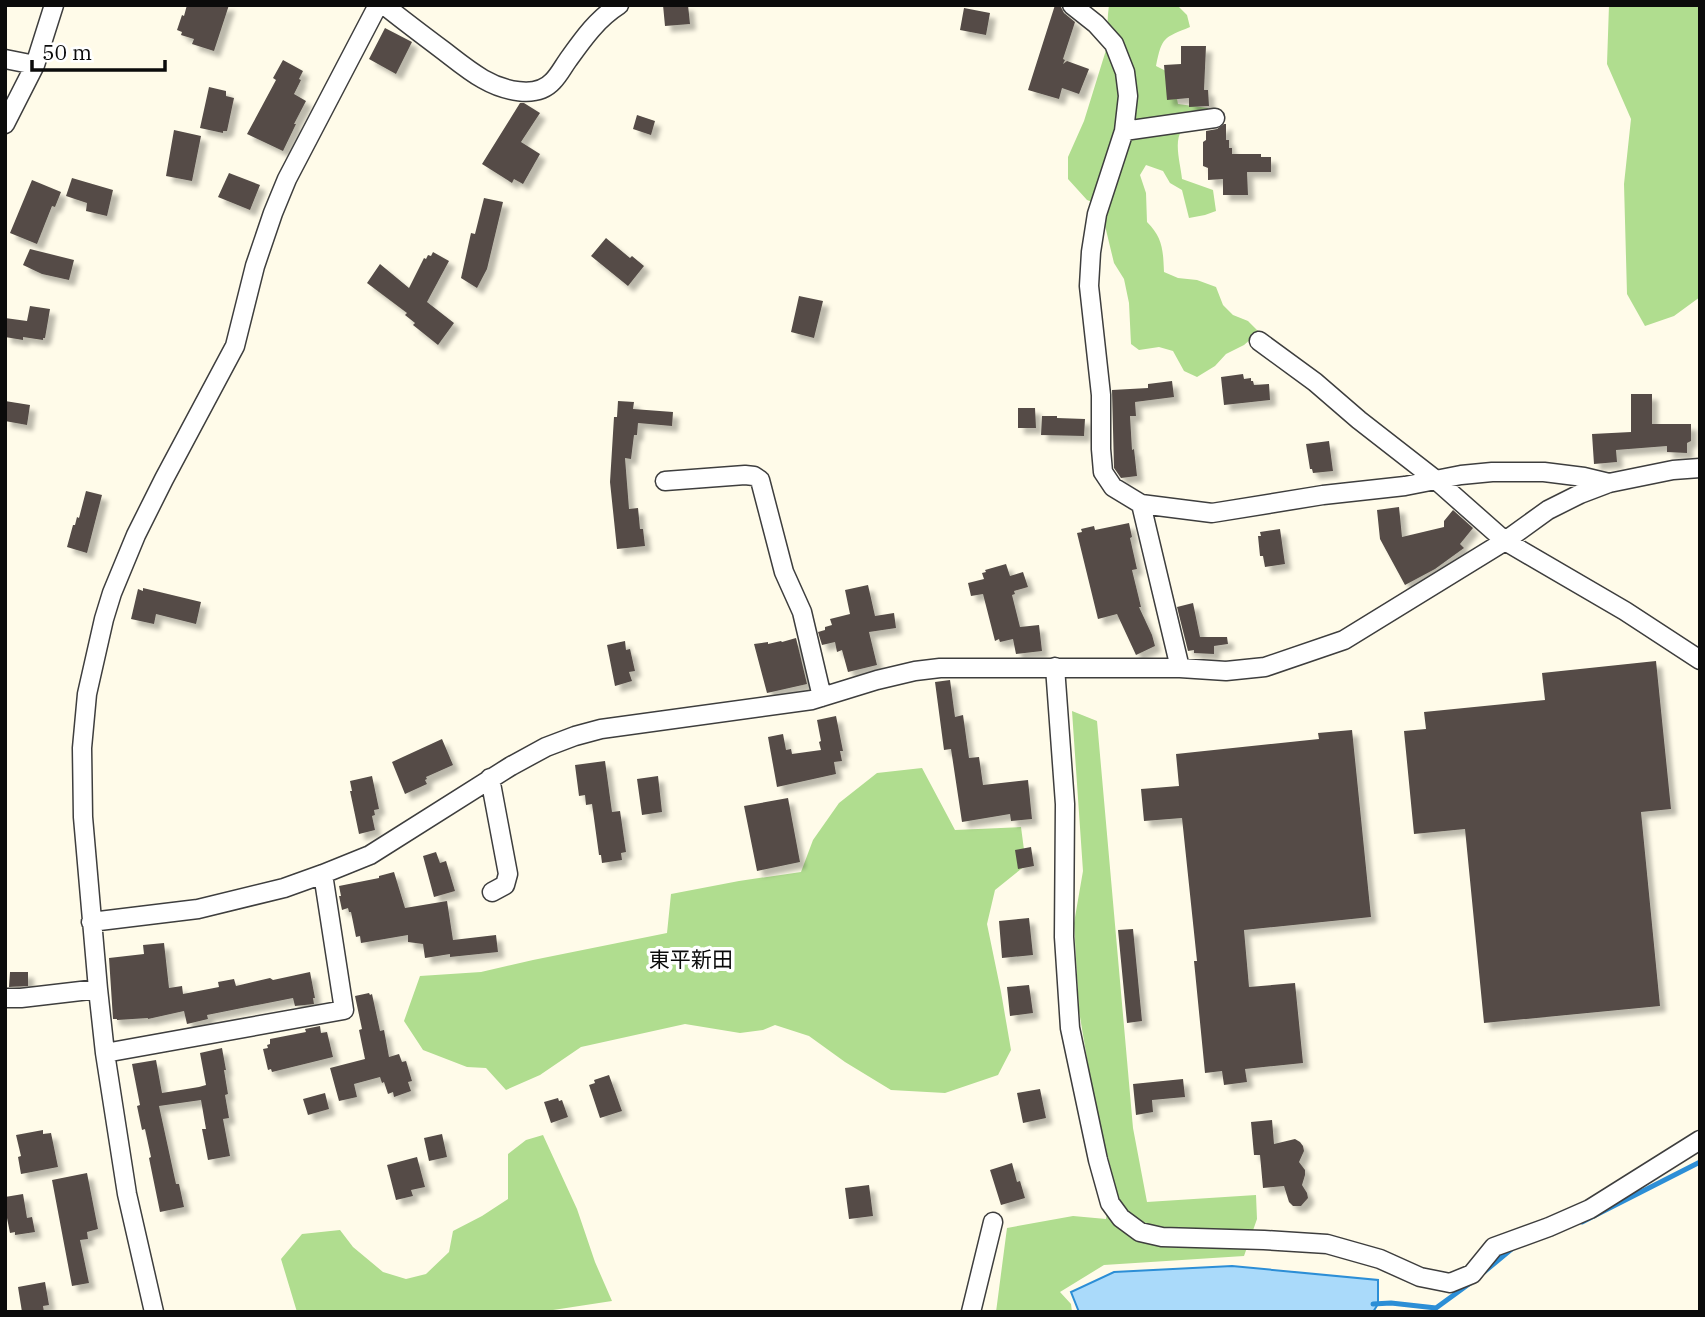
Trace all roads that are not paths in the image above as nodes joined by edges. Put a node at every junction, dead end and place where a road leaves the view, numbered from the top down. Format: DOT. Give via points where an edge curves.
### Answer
graph roads {
  1 [pos="54,5"];
  2 [pos="378,5"];
  3 [pos="384,5"];
  4 [pos="619,5"];
  5 [pos="1072,5"];
  6 [pos="5,59"];
  7 [pos="36,65"];
  8 [pos="1215,118"];
  9 [pos="5,124"];
  10 [pos="1124,131"];
  11 [pos="1259,341"];
  12 [pos="1700,468"];
  13 [pos="1436,480"];
  14 [pos="664,481"];
  15 [pos="1609,483"];
  16 [pos="1141,504"];
  17 [pos="1505,541"];
  18 [pos="1700,660"];
  19 [pos="1055,667"];
  20 [pos="1180,668"];
  21 [pos="822,697"];
  22 [pos="490,778"];
  23 [pos="323,874"];
  24 [pos="492,892"];
  25 [pos="92,922"];
  26 [pos="97,989"];
  27 [pos="5,998"];
  28 [pos="105,1054"];
  29 [pos="1700,1140"];
  30 [pos="993,1222"];
  31 [pos="154,1312"];
  32 [pos="971,1312"];
  1 -- 7 [label="street"];
  2 -- 25 [label="street" via="287,179 255,266 235,346 136,535 112,593 87,694 82,748"];
  3 -- 4 [label="street" via="485,80 533,92 554,80 589,31"];
  5 -- 10 [label="street" via="1114,44 1128,96"];
  6 -- 7 [label="street"];
  7 -- 9 [label="street"];
  8 -- 10 [label="street"];
  10 -- 16 [label="street" via="1097,214 1088,286 1101,395 1103,472 1113,487"];
  11 -- 13 [label="street"];
  12 -- 15 [label="street"];
  13 -- 15 [label="street" via="1492,472 1544,472"];
  13 -- 16 [label="street" via="1212,513"];
  13 -- 17 [label="street"];
  14 -- 21 [label="street" via="745,475 760,480 784,572 802,612"];
  15 -- 17 [label="street" via="1548,510"];
  16 -- 20 [label="street"];
  17 -- 18 [label="street"];
  17 -- 20 [label="street" via="1344,640 1265,667 1226,671"];
  19 -- 20 [label="street"];
  19 -- 21 [label="street" via="915,671"];
  19 -- 29 [label="street" via="1064,778 1064,937 1070,1028 1110,1203 1140,1232 1162,1237 1327,1244 1450,1283 1472,1274 1494,1247 1590,1209"];
  21 -- 22 [label="street" via="588,733 546,747"];
  22 -- 23 [label="street" via="370,855"];
  22 -- 24 [label="street" via="508,874 505,885"];
  23 -- 25 [label="street" via="198,909"];
  23 -- 28 [label="street" via="344,1010"];
  25 -- 26 [label="street"];
  26 -- 27 [label="street"];
  26 -- 28 [label="street"];
  28 -- 31 [label="street" via="127,1194"];
  30 -- 32 [label="street"];
}
